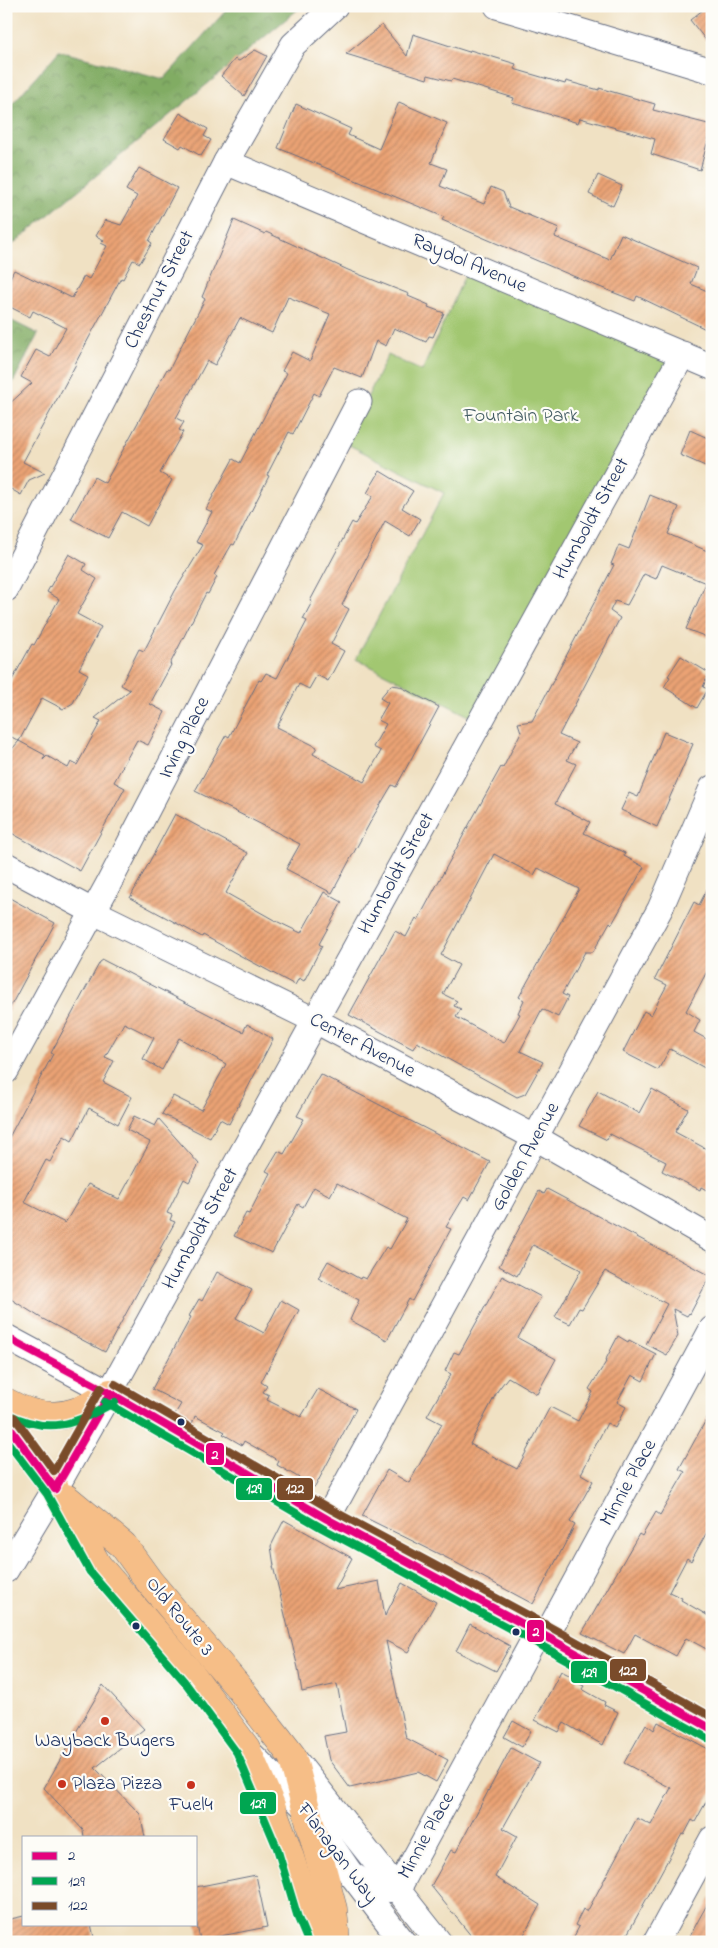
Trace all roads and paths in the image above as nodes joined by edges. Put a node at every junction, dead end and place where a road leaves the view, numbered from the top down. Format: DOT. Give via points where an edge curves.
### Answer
graph roads {
  1 [pos="335,6"];
  2 [pos="497,6"];
  3 [pos="712,71"];
  4 [pos="226,162"];
  5 [pos="683,354"];
  6 [pos="712,367"];
  7 [pos="358,402"];
  8 [pos="6,588"];
  9 [pos="712,788"];
  10 [pos="6,865"];
  11 [pos="94,912"];
  12 [pos="316,1021"];
  13 [pos="6,1071"];
  14 [pos="536,1138"];
  15 [pos="712,1239"];
  16 [pos="712,1329"];
  17 [pos="6,1337"];
  18 [pos="110,1393"];
  19 [pos="6,1402"];
  20 [pos="6,1423"];
  21 [pos="55,1489"];
  22 [pos="327,1519"];
  23 [pos="6,1570"];
  24 [pos="542,1634"];
  25 [pos="192,1675"];
  26 [pos="230,1678"];
  27 [pos="712,1729"];
  28 [pos="246,1748"];
  29 [pos="292,1756"];
  30 [pos="307,1810"];
  31 [pos="712,1840"];
  32 [pos="352,1874"];
  33 [pos="398,1890"];
  34 [pos="319,1942"];
  35 [pos="336,1942"];
  36 [pos="403,1942"];
  37 [pos="439,1942"];
  38 [pos="656,1942"];
  1 -- 4 [label="street, Chestnut Street" via="293,45"];
  2 -- 3 [label="street"];
  4 -- 5 [label="street, Raydol Avenue"];
  4 -- 8 [label="street, Chestnut Street"];
  5 -- 6 [label="street, Raydol Avenue"];
  5 -- 12 [label="street, Humboldt Street"];
  7 -- 11 [label="street, Irving Place"];
  9 -- 14 [label="street, Golden Avenue" via="660,909"];
  10 -- 11 [label="street, Center Avenue"];
  11 -- 12 [label="street, Center Avenue"];
  11 -- 13 [label="street, Irving Place"];
  12 -- 14 [label="street, Center Avenue"];
  12 -- 18 [label="street, Humboldt Street"];
  14 -- 15 [label="street, Center Avenue"];
  14 -- 22 [label="street, Golden Avenue"];
  16 -- 24 [label="street, Minnie Place"];
  17 -- 18 [label="street"];
  18 -- 19 [label="main road" via="76,1412 62,1415 42,1416"];
  18 -- 21 [label="street, Humboldt Street"];
  18 -- 22 [label="street"];
  20 -- 21 [label="main road"];
  21 -- 23 [label="street, Humboldt Street"];
  21 -- 25 [label="main road" via="98,1566"];
  21 -- 26 [label="main road, Old Route 3" via="124,1545 169,1606"];
  22 -- 24 [label="street"];
  24 -- 27 [label="street"];
  24 -- 33 [label="street, Minnie Place"];
  25 -- 26 [label="main road"];
  25 -- 28 [label="main road"];
  26 -- 29 [label="main road, Old Route 3"];
  28 -- 30 [label="street, Flanagan Way"];
  28 -- 34 [label="main road" via="286,1845"];
  29 -- 30 [label="main road"];
  29 -- 33 [label="street, Flanagan Way"];
  30 -- 32 [label="street, Flanagan Way"];
  30 -- 35 [label="main road" via="333,1909"];
  31 -- 38 [label="street"];
  32 -- 33 [label="street, Minnie Place" via="371,1887"];
  32 -- 36 [label="street, Flanagan Way"];
  33 -- 37 [label="street, Flanagan Way"];
}
